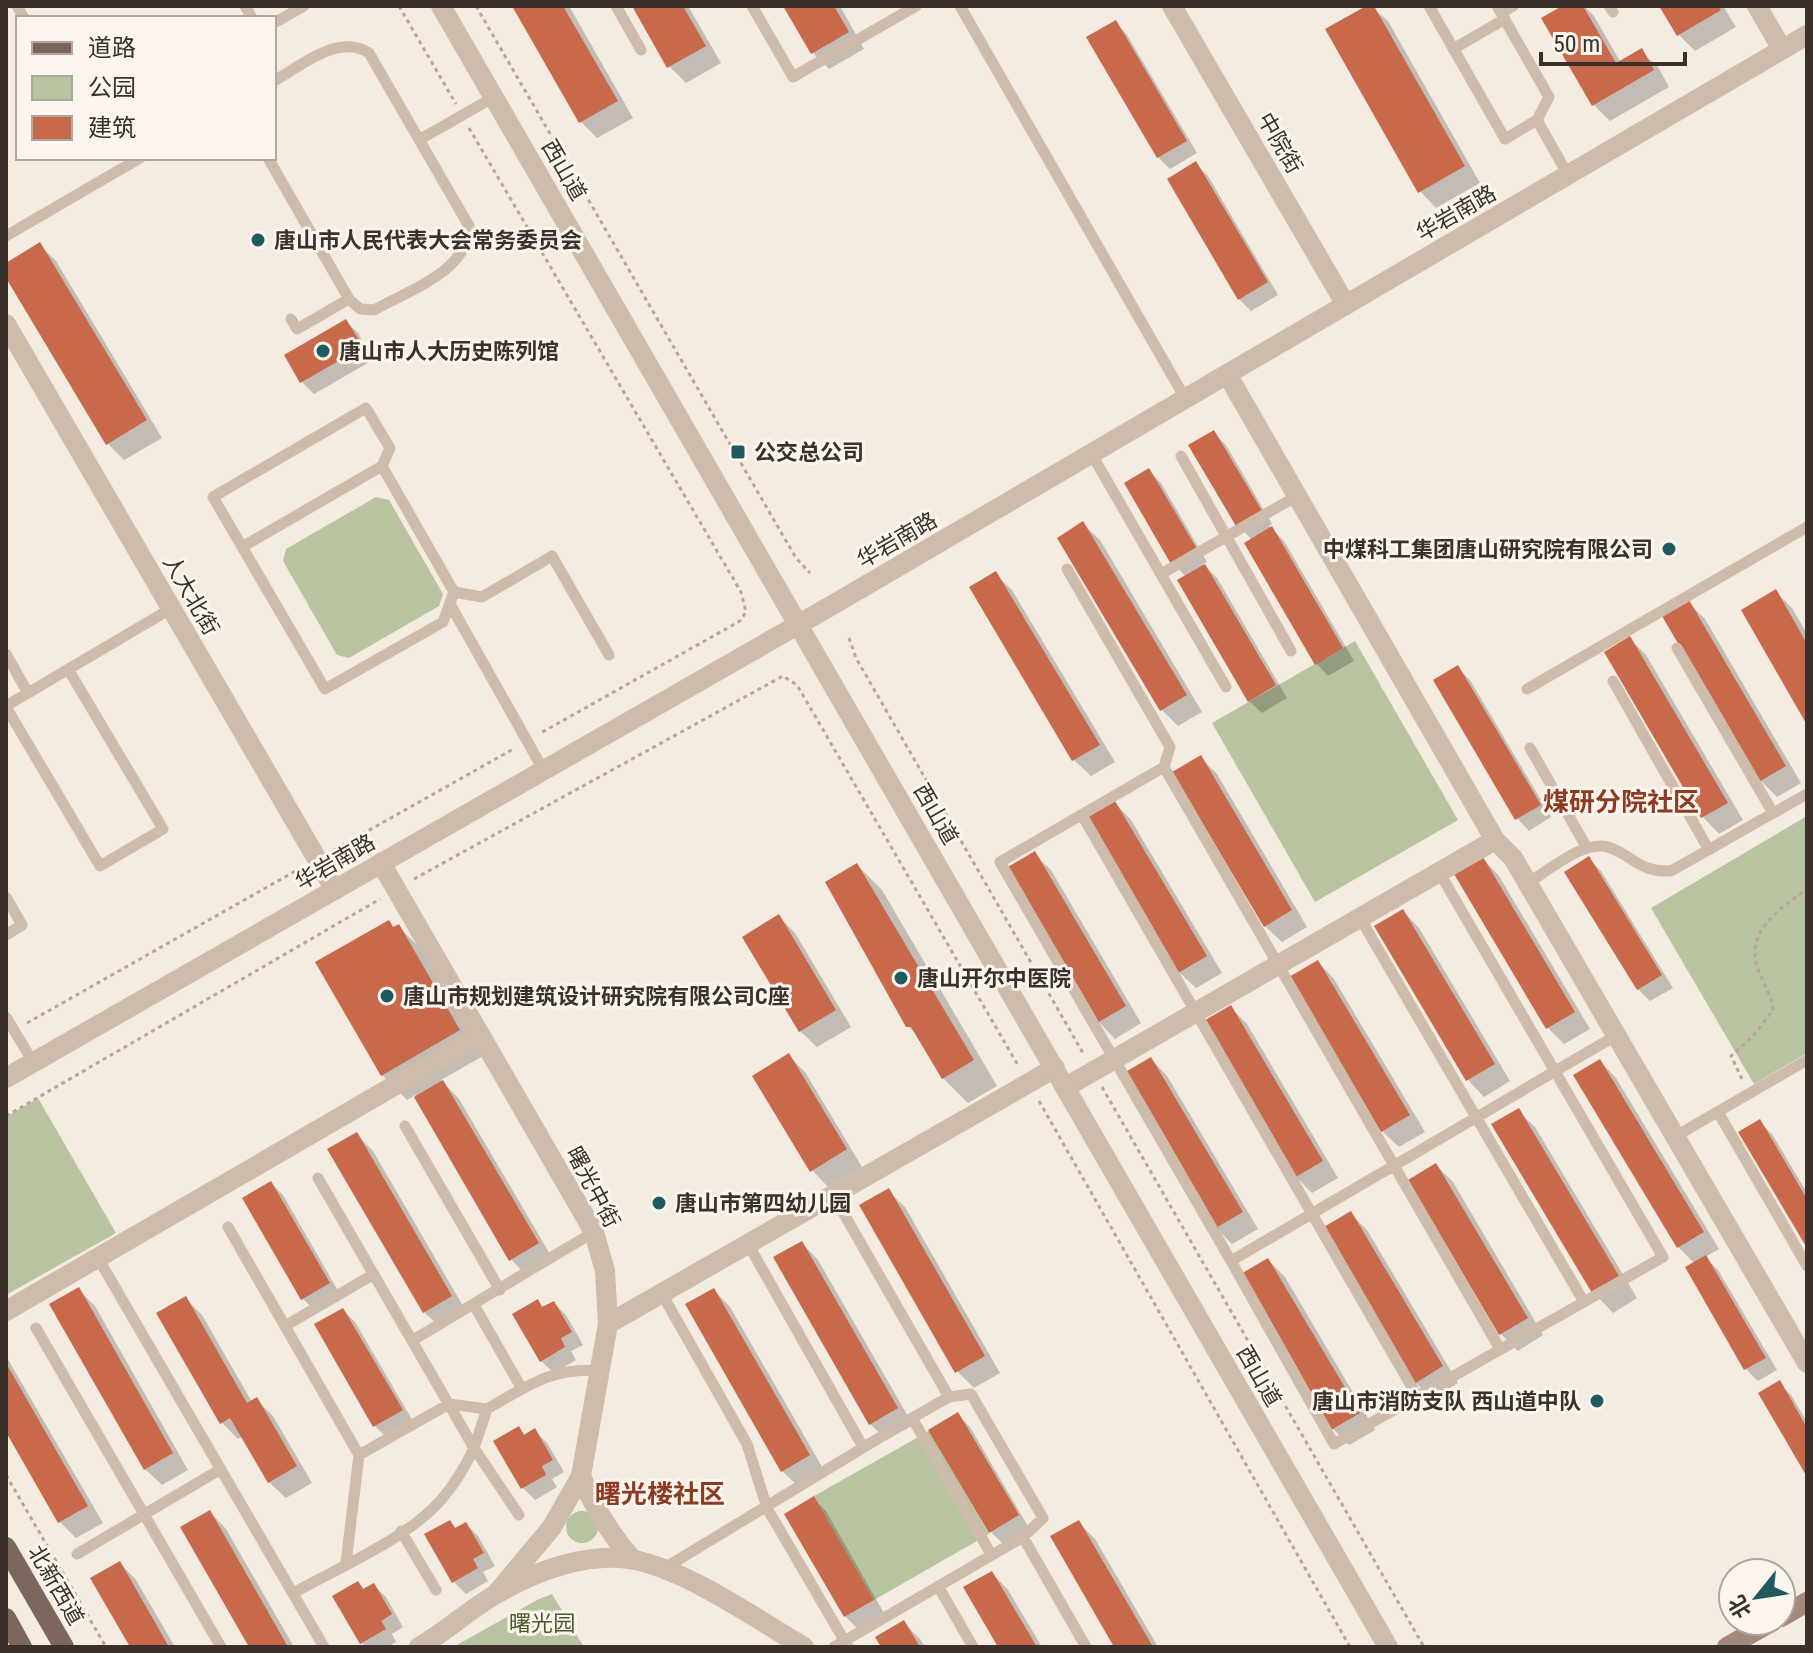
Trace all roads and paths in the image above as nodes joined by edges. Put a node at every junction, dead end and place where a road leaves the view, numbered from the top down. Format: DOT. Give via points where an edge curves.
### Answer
graph roads {
  1 [pos="304,6"];
  2 [pos="399,6"];
  3 [pos="441,6"];
  4 [pos="476,6"];
  5 [pos="616,6"];
  6 [pos="752,6"];
  7 [pos="960,6"];
  8 [pos="1172,6"];
  9 [pos="1429,6"];
  10 [pos="1513,6"];
  11 [pos="1757,6"];
  12 [pos="909,8"];
  13 [pos="1501,13"];
  14 [pos="276,22"];
  15 [pos="1807,35"];
  16 [pos="1453,49"];
  17 [pos="1782,49"];
  18 [pos="641,50"];
  19 [pos="276,80"];
  20 [pos="494,97"];
  21 [pos="462,115"];
  22 [pos="1537,120"];
  23 [pos="419,140"];
  24 [pos="137,160"];
  25 [pos="269,160"];
  26 [pos="1568,175"];
  27 [pos="6,236"];
  28 [pos="349,299"];
  29 [pos="1346,305"];
  30 [pos="291,319"];
  31 [pos="6,324"];
  32 [pos="1227,374"];
  33 [pos="1185,398"];
  34 [pos="1091,453"];
  35 [pos="1181,456"];
  36 [pos="382,466"];
  37 [pos="1297,496"];
  38 [pos="1807,527"];
  39 [pos="1227,537"];
  40 [pos="242,547"];
  41 [pos="1067,569"];
  42 [pos="810,573"];
  43 [pos="1161,574"];
  44 [pos="454,592"];
  45 [pos="450,604"];
  46 [pos="172,608"];
  47 [pos="799,624"];
  48 [pos="849,638"];
  49 [pos="1677,648"];
  50 [pos="1291,651"];
  51 [pos="6,654"];
  52 [pos="609,655"];
  53 [pos="68,669"];
  54 [pos="783,676"];
  55 [pos="1613,681"];
  56 [pos="1226,687"];
  57 [pos="1527,689"];
  58 [pos="28,693"];
  59 [pos="6,706"];
  60 [pos="527,741"];
  61 [pos="1530,748"];
  62 [pos="1164,767"];
  63 [pos="544,771"];
  64 [pos="1807,794"];
  65 [pos="1773,813"];
  66 [pos="1082,815"];
  67 [pos="1495,840"];
  68 [pos="1587,848"];
  69 [pos="1709,850"];
  70 [pos="317,859"];
  71 [pos="381,863"];
  72 [pos="1439,872"];
  73 [pos="1528,883"];
  74 [pos="1807,889"];
  75 [pos="335,890"];
  76 [pos="6,897"];
  77 [pos="1360,918"];
  78 [pos="6,935"];
  79 [pos="1278,965"];
  80 [pos="1196,1012"];
  81 [pos="6,1017"];
  82 [pos="14,1030"];
  83 [pos="1617,1035"];
  84 [pos="480,1036"];
  85 [pos="1114,1059"];
  86 [pos="1807,1060"];
  87 [pos="33,1062"];
  88 [pos="1055,1068"];
  89 [pos="1093,1071"];
  90 [pos="1555,1072"];
  91 [pos="6,1078"];
  92 [pos="1029,1083"];
  93 [pos="1066,1087"];
  94 [pos="1749,1094"];
  95 [pos="1718,1112"];
  96 [pos="1477,1118"];
  97 [pos="405,1126"];
  98 [pos="1676,1136"];
  99 [pos="1395,1166"];
  100 [pos="318,1178"];
  101 [pos="833,1195"];
  102 [pos="1312,1214"];
  103 [pos="228,1227"];
  104 [pos="594,1232"];
  105 [pos="748,1244"];
  106 [pos="98,1258"];
  107 [pos="1231,1261"];
  108 [pos="1807,1266"];
  109 [pos="374,1274"];
  110 [pos="500,1290"];
  111 [pos="662,1294"];
  112 [pos="1584,1302"];
  113 [pos="474,1305"];
  114 [pos="6,1311"];
  115 [pos="608,1324"];
  116 [pos="285,1326"];
  117 [pos="36,1328"];
  118 [pos="413,1340"];
  119 [pos="1500,1349"];
  120 [pos="1807,1363"];
  121 [pos="602,1371"];
  122 [pos="522,1389"];
  123 [pos="1417,1396"];
  124 [pos="949,1397"];
  125 [pos="449,1404"];
  126 [pos="487,1409"];
  127 [pos="912,1418"];
  128 [pos="863,1447"];
  129 [pos="474,1448"];
  130 [pos="359,1455"];
  131 [pos="221,1469"];
  132 [pos="6,1475"];
  133 [pos="581,1476"];
  134 [pos="767,1508"];
  135 [pos="144,1514"];
  136 [pos="519,1515"];
  137 [pos="401,1531"];
  138 [pos="1023,1537"];
  139 [pos="6,1547"];
  140 [pos="77,1554"];
  141 [pos="991,1554"];
  142 [pos="633,1560"];
  143 [pos="346,1563"];
  144 [pos="662,1569"];
  145 [pos="938,1586"];
  146 [pos="436,1590"];
  147 [pos="293,1593"];
  148 [pos="496,1594"];
  149 [pos="6,1618"];
  150 [pos="1745,1637"];
  151 [pos="842,1645"];
  152 [pos="22,1647"];
  153 [pos="64,1647"];
  154 [pos="106,1647"];
  155 [pos="221,1647"];
  156 [pos="324,1647"];
  157 [pos="419,1647"];
  158 [pos="804,1647"];
  159 [pos="973,1647"];
  160 [pos="1086,1647"];
  161 [pos="1350,1647"];
  162 [pos="1388,1647"];
  163 [pos="1424,1647"];
  164 [pos="1727,1647"];
  1 -- 14 [label="lane"];
  2 -- 21 [label="path"];
  3 -- 20 [label="street, 西山道"];
  4 -- 42 [label="path" via="796,558"];
  5 -- 18 [label="lane"];
  6 -- 12 [label="lane" via="793,77"];
  7 -- 33 [label="lane"];
  8 -- 29 [label="street, 中院街"];
  9 -- 16 [label="lane"];
  10 -- 13 [label="lane"];
  11 -- 17 [label="street"];
  13 -- 16 [label="lane"];
  13 -- 22 [label="lane" via="1549,97"];
  15 -- 17 [label="street, 华岩南路"];
  16 -- 22 [label="lane" via="1505,139"];
  17 -- 26 [label="street, 华岩南路"];
  19 -- 23 [label="lane" via="330,49 360,47 369,53"];
  20 -- 21 [label="lane"];
  20 -- 47 [label="street, 西山道"];
  21 -- 23 [label="lane"];
  21 -- 60 [label="path" via="741,592 746,612 740,621"];
  22 -- 26 [label="lane"];
  23 -- 28 [label="lane" via="469,226 463,254 374,310 360,309"];
  24 -- 27 [label="lane"];
  25 -- 28 [label="lane"];
  26 -- 29 [label="street, 华岩南路"];
  28 -- 30 [label="lane" via="297,329"];
  29 -- 32 [label="street, 华岩南路"];
  31 -- 46 [label="street, 人大北街"];
  32 -- 33 [label="street, 华岩南路"];
  32 -- 37 [label="street"];
  33 -- 34 [label="street, 华岩南路"];
  34 -- 43 [label="lane"];
  34 -- 47 [label="street, 华岩南路"];
  35 -- 39 [label="lane"];
  36 -- 40 [label="lane"];
  36 -- 40 [label="lane" via="390,448 366,408 213,497"];
  36 -- 44 [label="lane"];
  37 -- 39 [label="lane"];
  37 -- 67 [label="street"];
  38 -- 57 [label="lane"];
  39 -- 43 [label="lane"];
  39 -- 50 [label="lane"];
  40 -- 45 [label="lane" via="325,689 443,622"];
  41 -- 62 [label="lane" via="1170,747"];
  43 -- 56 [label="lane"];
  44 -- 45 [label="lane"];
  44 -- 52 [label="lane" via="482,597 552,556"];
  45 -- 60 [label="lane"];
  46 -- 53 [label="lane"];
  46 -- 70 [label="street, 人大北街"];
  47 -- 63 [label="street, 华岩南路"];
  47 -- 88 [label="street, 西山道"];
  48 -- 89 [label="path"];
  49 -- 65 [label="lane"];
  51 -- 58 [label="lane"];
  53 -- 58 [label="lane"];
  53 -- 59 [label="lane" via="163,829 100,866"];
  54 -- 92 [label="path" via="797,685"];
  55 -- 69 [label="lane"];
  58 -- 59 [label="lane"];
  60 -- 63 [label="lane"];
  60 -- 70 [label="path"];
  61 -- 68 [label="lane"];
  62 -- 66 [label="lane"];
  62 -- 79 [label="lane"];
  63 -- 71 [label="street, 华岩南路"];
  64 -- 65 [label="lane"];
  65 -- 69 [label="lane"];
  66 -- 80 [label="lane"];
  66 -- 85 [label="lane" via="1000,862"];
  67 -- 72 [label="street"];
  67 -- 73 [label="street"];
  68 -- 69 [label="lane" via="1606,847 1651,872 1671,871"];
  68 -- 73 [label="lane"];
  70 -- 75 [label="street, 人大北街"];
  70 -- 82 [label="path"];
  71 -- 75 [label="street, 华岩南路"];
  71 -- 84 [label="street, 曙光中街"];
  72 -- 77 [label="street"];
  72 -- 90 [label="lane"];
  73 -- 83 [label="street"];
  74 -- 94 [label="path" via="1763,927 1755,956 1773,1010 1731,1056"];
  75 -- 87 [label="street, 华岩南路"];
  76 -- 78 [label="lane" via="22,925"];
  77 -- 79 [label="street"];
  77 -- 96 [label="lane"];
  79 -- 80 [label="street"];
  79 -- 99 [label="lane"];
  80 -- 85 [label="street"];
  80 -- 102 [label="lane"];
  81 -- 82 [label="lane"];
  82 -- 87 [label="lane"];
  83 -- 90 [label="lane"];
  83 -- 98 [label="street"];
  84 -- 104 [label="street, 曙光中街"];
  84 -- 106 [label="street"];
  85 -- 89 [label="street"];
  85 -- 107 [label="lane"];
  86 -- 94 [label="lane"];
  87 -- 91 [label="street, 华岩南路"];
  88 -- 92 [label="street"];
  88 -- 93 [label="street, 西山道"];
  89 -- 93 [label="street"];
  89 -- 163 [label="path"];
  90 -- 96 [label="lane"];
  90 -- 112 [label="lane" via="1663,1257"];
  92 -- 101 [label="street"];
  92 -- 161 [label="path"];
  93 -- 162 [label="street, 西山道"];
  94 -- 95 [label="lane"];
  95 -- 98 [label="lane"];
  95 -- 108 [label="lane"];
  96 -- 99 [label="lane"];
  96 -- 112 [label="lane"];
  97 -- 110 [label="lane"];
  98 -- 120 [label="street"];
  99 -- 102 [label="lane"];
  99 -- 119 [label="lane"];
  100 -- 109 [label="lane"];
  101 -- 105 [label="street"];
  101 -- 124 [label="lane"];
  102 -- 107 [label="lane"];
  102 -- 123 [label="lane"];
  103 -- 116 [label="lane"];
  104 -- 110 [label="lane"];
  104 -- 115 [label="street, 曙光中街" via="605,1271"];
  105 -- 111 [label="street"];
  105 -- 128 [label="lane"];
  106 -- 114 [label="street"];
  106 -- 131 [label="lane"];
  107 -- 123 [label="lane" via="1334,1444"];
  109 -- 116 [label="lane"];
  109 -- 118 [label="lane"];
  110 -- 113 [label="lane"];
  111 -- 115 [label="street"];
  111 -- 134 [label="lane" via="747,1444"];
  112 -- 119 [label="lane"];
  113 -- 118 [label="lane"];
  113 -- 122 [label="lane"];
  115 -- 121 [label="street, 曙光中街"];
  116 -- 130 [label="lane"];
  117 -- 135 [label="lane"];
  118 -- 125 [label="lane"];
  119 -- 123 [label="lane"];
  121 -- 122 [label="lane" via="576,1368 553,1373"];
  121 -- 133 [label="street, 曙光中街"];
  122 -- 126 [label="lane"];
  124 -- 127 [label="lane"];
  124 -- 138 [label="lane" via="971,1394 1043,1518"];
  125 -- 126 [label="lane"];
  125 -- 129 [label="lane"];
  125 -- 130 [label="lane"];
  126 -- 129 [label="lane"];
  127 -- 128 [label="lane"];
  127 -- 141 [label="lane"];
  128 -- 134 [label="lane"];
  129 -- 136 [label="lane"];
  129 -- 137 [label="lane" via="439,1503"];
  130 -- 143 [label="lane"];
  131 -- 135 [label="lane"];
  131 -- 147 [label="lane"];
  132 -- 154 [label="path"];
  133 -- 142 [label="street" via="593,1505"];
  133 -- 148 [label="street, 曙光中街" via="534,1553"];
  134 -- 144 [label="lane"];
  134 -- 151 [label="lane"];
  135 -- 140 [label="lane"];
  135 -- 155 [label="lane"];
  137 -- 143 [label="lane"];
  137 -- 146 [label="lane"];
  138 -- 141 [label="lane"];
  138 -- 160 [label="lane"];
  139 -- 153 [label="main road, 北新西道"];
  141 -- 145 [label="lane"];
  142 -- 144 [label="street, 曙光中街"];
  142 -- 148 [label="street, 曙光中街" via="558,1566"];
  143 -- 147 [label="lane"];
  144 -- 158 [label="street, 曙光中街"];
  145 -- 151 [label="lane"];
  145 -- 159 [label="lane"];
  147 -- 156 [label="lane"];
  148 -- 157 [label="street, 曙光中街"];
  149 -- 152 [label="main road"];
  150 -- 164 [label="main road"];
}
